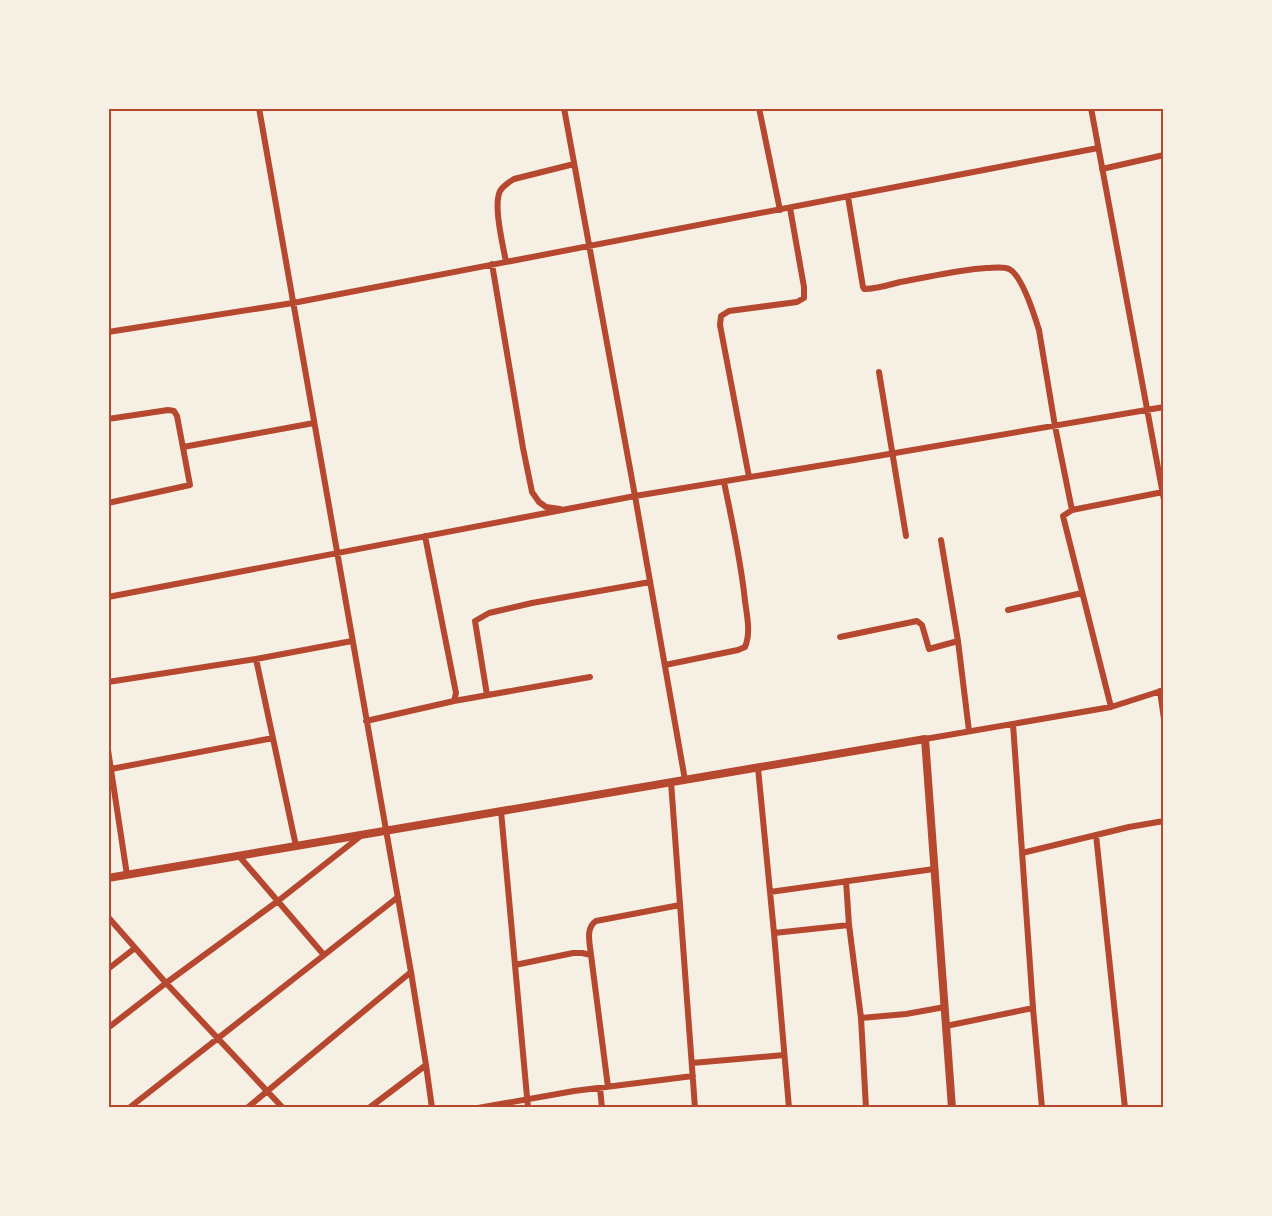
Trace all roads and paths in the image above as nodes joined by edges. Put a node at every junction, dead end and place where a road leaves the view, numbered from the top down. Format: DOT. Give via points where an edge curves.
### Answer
graph roads {
  1 [pos="259,108"];
  2 [pos="564,108"];
  3 [pos="759,108"];
  4 [pos="1091,108"];
  5 [pos="1098,148"];
  6 [pos="1164,155"];
  7 [pos="574,164"];
  8 [pos="1102,169"];
  9 [pos="848,196"];
  10 [pos="790,208"];
  11 [pos="780,210"];
  12 [pos="589,246"];
  13 [pos="506,262"];
  14 [pos="492,264"];
  15 [pos="293,303"];
  16 [pos="108,332"];
  17 [pos="879,372"];
  18 [pos="1164,407"];
  19 [pos="1147,410"];
  20 [pos="108,419"];
  21 [pos="314,423"];
  22 [pos="1055,426"];
  23 [pos="183,447"];
  24 [pos="892,453"];
  25 [pos="749,477"];
  26 [pos="1162,481"];
  27 [pos="724,482"];
  28 [pos="1162,492"];
  29 [pos="635,496"];
  30 [pos="1164,500"];
  31 [pos="108,503"];
  32 [pos="567,510"];
  33 [pos="1072,510"];
  34 [pos="425,536"];
  35 [pos="906,536"];
  36 [pos="941,540"];
  37 [pos="337,553"];
  38 [pos="650,582"];
  39 [pos="1082,593"];
  40 [pos="108,597"];
  41 [pos="1008,609"];
  42 [pos="840,638"];
  43 [pos="352,641"];
  44 [pos="958,641"];
  45 [pos="256,659"];
  46 [pos="665,665"];
  47 [pos="590,677"];
  48 [pos="108,682"];
  49 [pos="1162,691"];
  50 [pos="487,695"];
  51 [pos="454,701"];
  52 [pos="1112,707"];
  53 [pos="1164,719"];
  54 [pos="366,721"];
  55 [pos="1013,723"];
  56 [pos="969,731"];
  57 [pos="273,738"];
  58 [pos="925,739"];
  59 [pos="108,750"];
  60 [pos="758,768"];
  61 [pos="111,769"];
  62 [pos="685,780"];
  63 [pos="671,782"];
  64 [pos="501,811"];
  65 [pos="1164,821"];
  66 [pos="386,831"];
  67 [pos="362,835"];
  68 [pos="1096,835"];
  69 [pos="296,846"];
  70 [pos="1022,853"];
  71 [pos="238,856"];
  72 [pos="934,869"];
  73 [pos="127,875"];
  74 [pos="108,878"];
  75 [pos="846,881"];
  76 [pos="770,892"];
  77 [pos="398,897"];
  78 [pos="278,901"];
  79 [pos="680,905"];
  80 [pos="108,917"];
  81 [pos="849,925"];
  82 [pos="774,933"];
  83 [pos="135,948"];
  84 [pos="324,955"];
  85 [pos="591,955"];
  86 [pos="515,965"];
  87 [pos="108,969"];
  88 [pos="411,972"];
  89 [pos="166,983"];
  90 [pos="945,1007"];
  91 [pos="1033,1008"];
  92 [pos="861,1018"];
  93 [pos="946,1026"];
  94 [pos="108,1028"];
  95 [pos="218,1038"];
  96 [pos="784,1055"];
  97 [pos="692,1063"];
  98 [pos="426,1065"];
  99 [pos="693,1076"];
  100 [pos="604,1088"];
  101 [pos="267,1091"];
  102 [pos="527,1100"];
  103 [pos="129,1108"];
  104 [pos="247,1108"];
  105 [pos="283,1108"];
  106 [pos="369,1108"];
  107 [pos="432,1108"];
  108 [pos="478,1108"];
  109 [pos="528,1108"];
  110 [pos="602,1108"];
  111 [pos="695,1108"];
  112 [pos="789,1108"];
  113 [pos="866,1108"];
  114 [pos="952,1108"];
  115 [pos="1042,1108"];
  116 [pos="1125,1108"];
  1 -- 15 [label="street"];
  2 -- 7 [label="street"];
  3 -- 11 [label="street"];
  4 -- 5 [label="street"];
  5 -- 8 [label="street"];
  5 -- 9 [label="street"];
  6 -- 8 [label="street"];
  7 -- 12 [label="street"];
  7 -- 13 [label="street" via="514,179 500,192 498,212"];
  8 -- 19 [label="street"];
  9 -- 10 [label="street"];
  9 -- 22 [label="street" via="864,289 971,269 1009,269 1015,275 1039,330"];
  10 -- 11 [label="street"];
  10 -- 25 [label="street" via="804,298 729,311 721,316"];
  11 -- 12 [label="street"];
  12 -- 13 [label="street"];
  12 -- 29 [label="street"];
  13 -- 14 [label="street"];
  14 -- 15 [label="street"];
  14 -- 32 [label="street" via="532,492 546,507"];
  15 -- 16 [label="street"];
  15 -- 21 [label="street"];
  17 -- 24 [label="street"];
  18 -- 19 [label="street"];
  19 -- 22 [label="street"];
  19 -- 26 [label="street"];
  20 -- 23 [label="street" via="174,411"];
  21 -- 23 [label="street"];
  21 -- 37 [label="street"];
  22 -- 24 [label="street"];
  22 -- 33 [label="street"];
  23 -- 31 [label="street" via="190,485"];
  24 -- 25 [label="street"];
  24 -- 35 [label="street"];
  25 -- 27 [label="street"];
  26 -- 28 [label="street"];
  27 -- 29 [label="street"];
  27 -- 46 [label="street" via="742,573 748,640 738,650"];
  28 -- 30 [label="street"];
  28 -- 33 [label="street"];
  29 -- 32 [label="street"];
  29 -- 38 [label="street"];
  32 -- 34 [label="street"];
  33 -- 39 [label="street" via="1063,516"];
  34 -- 37 [label="street"];
  34 -- 51 [label="street" via="456,693"];
  36 -- 44 [label="street"];
  37 -- 40 [label="street"];
  37 -- 43 [label="street"];
  38 -- 46 [label="street"];
  38 -- 50 [label="street" via="532,603 489,613 476,621"];
  39 -- 41 [label="street"];
  39 -- 52 [label="street"];
  42 -- 44 [label="street" via="917,621 922,625 929,649"];
  43 -- 45 [label="street"];
  43 -- 54 [label="street"];
  44 -- 56 [label="street"];
  45 -- 48 [label="street"];
  45 -- 57 [label="street"];
  46 -- 62 [label="street"];
  47 -- 50 [label="street"];
  49 -- 52 [label="street"];
  49 -- 53 [label="street"];
  50 -- 51 [label="street"];
  51 -- 54 [label="street"];
  52 -- 55 [label="street"];
  54 -- 66 [label="street"];
  55 -- 56 [label="street"];
  55 -- 70 [label="street"];
  56 -- 58 [label="street"];
  57 -- 61 [label="street"];
  57 -- 69 [label="street"];
  58 -- 60 [label="street"];
  58 -- 72 [label="street"];
  59 -- 61 [label="street"];
  60 -- 62 [label="street"];
  60 -- 76 [label="street"];
  61 -- 73 [label="street"];
  62 -- 63 [label="street"];
  63 -- 64 [label="street"];
  63 -- 79 [label="street"];
  64 -- 66 [label="street"];
  64 -- 86 [label="street"];
  65 -- 68 [label="street"];
  66 -- 67 [label="street"];
  66 -- 77 [label="street"];
  67 -- 69 [label="street"];
  67 -- 78 [label="street"];
  68 -- 70 [label="street"];
  68 -- 116 [label="street"];
  69 -- 71 [label="street"];
  70 -- 91 [label="street"];
  71 -- 73 [label="street"];
  71 -- 78 [label="street"];
  72 -- 75 [label="street"];
  72 -- 90 [label="street"];
  73 -- 74 [label="street"];
  75 -- 76 [label="street"];
  75 -- 81 [label="street"];
  76 -- 82 [label="street"];
  77 -- 84 [label="street"];
  77 -- 88 [label="street"];
  78 -- 84 [label="street"];
  78 -- 89 [label="street"];
  79 -- 85 [label="street" via="596,921 589,929"];
  79 -- 97 [label="street"];
  80 -- 83 [label="street"];
  81 -- 82 [label="street"];
  81 -- 92 [label="street"];
  82 -- 96 [label="street"];
  83 -- 87 [label="street"];
  83 -- 89 [label="street"];
  84 -- 95 [label="street"];
  85 -- 86 [label="street" via="573,953"];
  85 -- 100 [label="street"];
  86 -- 102 [label="street"];
  88 -- 98 [label="street"];
  88 -- 101 [label="street"];
  89 -- 94 [label="street"];
  89 -- 95 [label="street"];
  90 -- 92 [label="street"];
  90 -- 93 [label="street"];
  91 -- 93 [label="street"];
  91 -- 115 [label="street"];
  92 -- 113 [label="street"];
  93 -- 114 [label="street"];
  95 -- 101 [label="street"];
  95 -- 103 [label="street"];
  96 -- 97 [label="street"];
  96 -- 112 [label="street"];
  97 -- 99 [label="street"];
  98 -- 106 [label="street"];
  98 -- 107 [label="street"];
  99 -- 100 [label="street"];
  99 -- 111 [label="street"];
  100 -- 102 [label="street"];
  100 -- 110 [label="street"];
  101 -- 104 [label="street"];
  101 -- 105 [label="street"];
  102 -- 108 [label="street"];
  102 -- 109 [label="street"];
}
